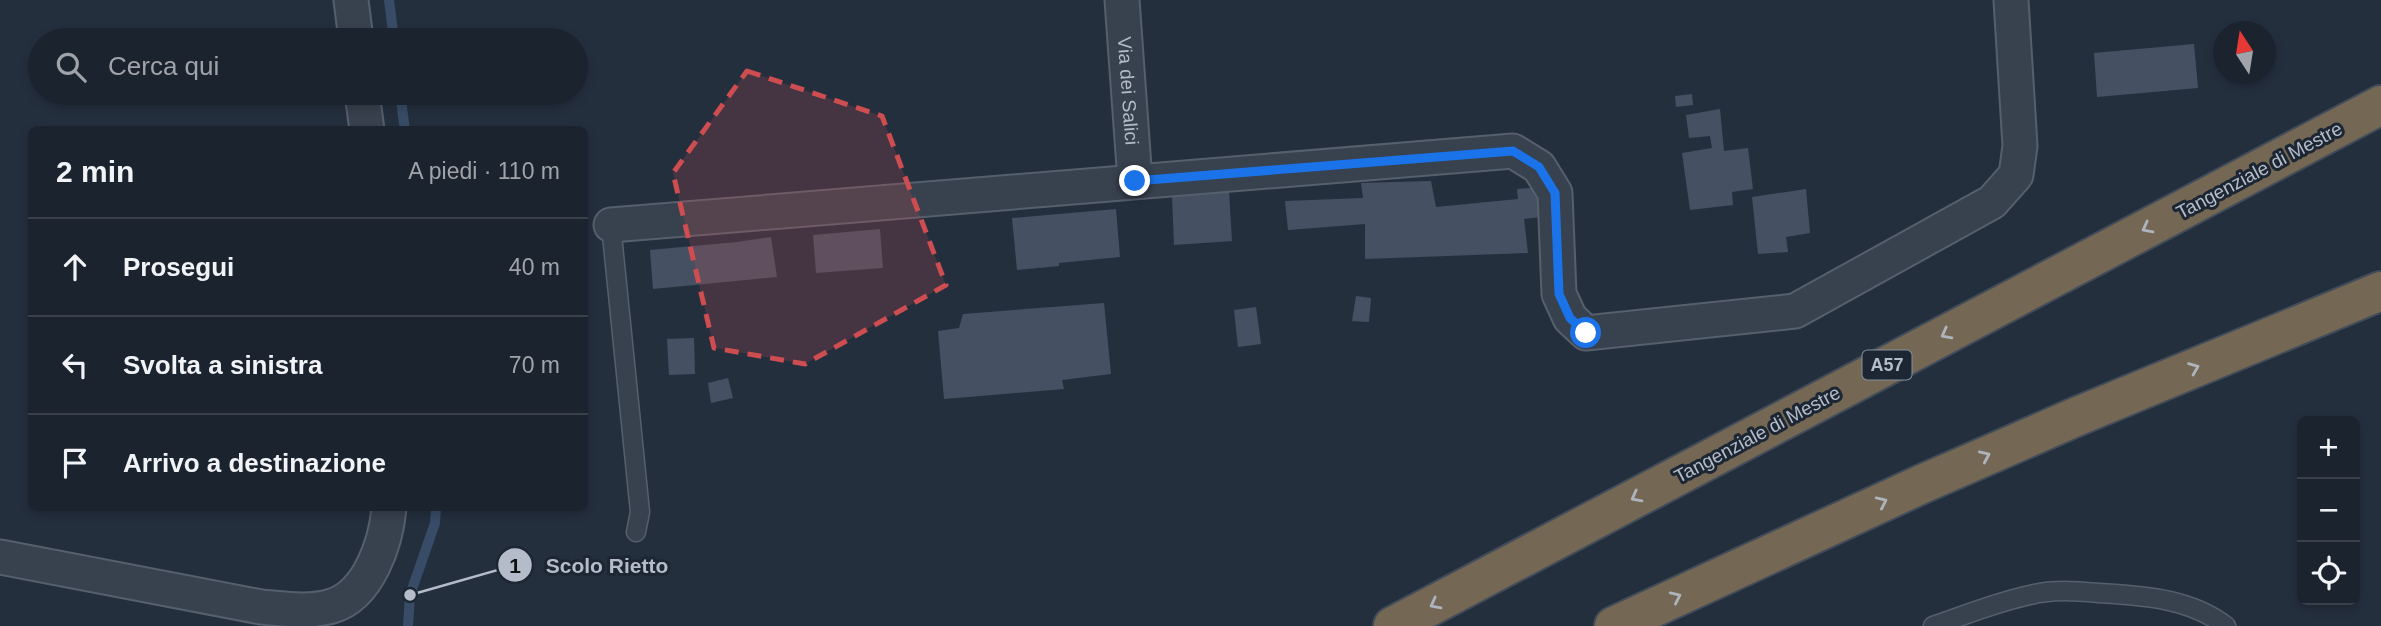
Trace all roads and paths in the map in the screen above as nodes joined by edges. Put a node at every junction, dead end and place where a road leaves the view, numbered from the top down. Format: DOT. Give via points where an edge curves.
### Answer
graph roads {
  1 [pos="351,0"];
  2 [pos="1122,0"];
  3 [pos="2011,0"];
  4 [pos="354,28"];
  5 [pos="364,105"];
  6 [pos="2381,106"];
  7 [pos="366,126"];
  8 [pos="1135,181"];
  9 [pos="611,225"];
  10 [pos="2381,291"];
  11 [pos="389,511"];
  12 [pos="636,532"];
  13 [pos="0,557"];
  14 [pos="1393,626"];
  15 [pos="1614,626"];
  16 [pos="1933,626"];
  17 [pos="2226,626"];
  1 -- 4 [label="street"];
  2 -- 8 [label="street, Via dei Salici"];
  3 -- 8 [label="street" via="2020,146 2016,175 1992,202 1795,311 1586,333 1570,318 1559,294 1555,193 1539,167 1513,151"];
  5 -- 7 [label="street"];
  6 -- 14 [label="highway, Tangenziale di Mestre / A57, one-way"];
  8 -- 9 [label="street"];
  9 -- 12 [label="lane" via="640,512"];
  15 -- 10 [label="highway, one-way" via="1958,468"];
  11 -- 13 [label="street" via="375,561 363,582 333,606 302,611"];
  16 -- 17 [label="lane" via="2031,594 2055,591 2166,600 2215,617"];
}
